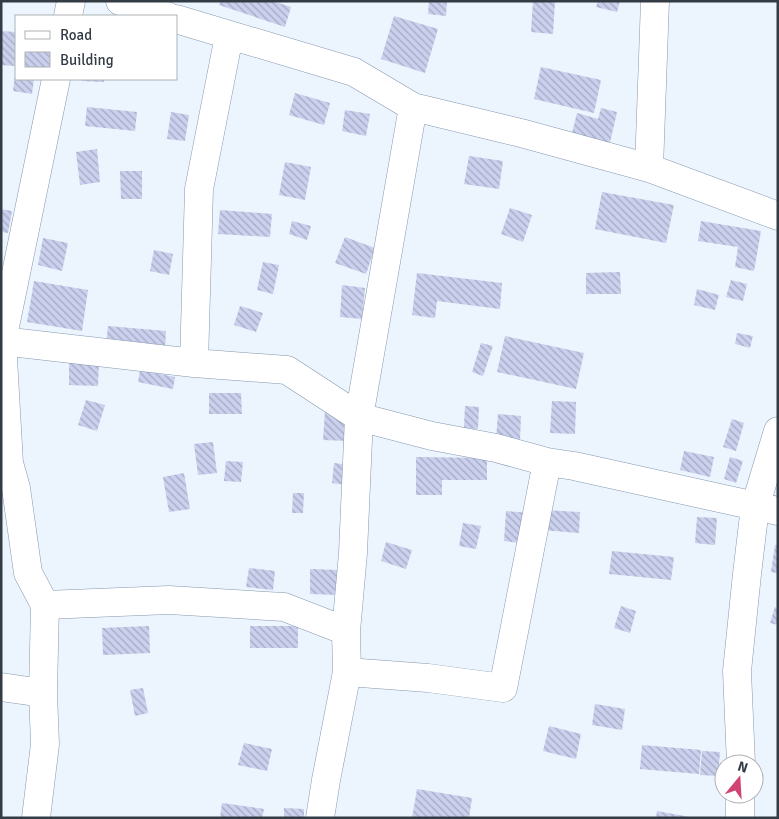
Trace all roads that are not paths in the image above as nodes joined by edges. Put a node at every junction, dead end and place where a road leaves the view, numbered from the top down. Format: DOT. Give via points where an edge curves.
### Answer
graph roads {
  1 [pos="71,1"];
  2 [pos="120,1"];
  3 [pos="655,1"];
  4 [pos="68,15"];
  5 [pos="164,15"];
  6 [pos="178,20"];
  7 [pos="229,36"];
  8 [pos="56,80"];
  9 [pos="413,107"];
  10 [pos="649,168"];
  11 [pos="778,216"];
  12 [pos="2,341"];
  13 [pos="194,363"];
  14 [pos="359,416"];
  15 [pos="778,431"];
  16 [pos="5,462"];
  17 [pos="546,462"];
  18 [pos="766,509"];
  19 [pos="46,605"];
  20 [pos="346,631"];
  21 [pos="347,672"];
  22 [pos="1,687"];
  23 [pos="43,693"];
  24 [pos="741,754"];
  25 [pos="740,804"];
  26 [pos="36,818"];
  27 [pos="320,818"];
  28 [pos="740,818"];
  1 -- 4 [label="street"];
  2 -- 5 [label="street"];
  3 -- 10 [label="street"];
  6 -- 7 [label="street"];
  7 -- 9 [label="street" via="354,72"];
  7 -- 13 [label="street" via="199,189"];
  8 -- 12 [label="street"];
  9 -- 10 [label="street"];
  9 -- 14 [label="street"];
  10 -- 11 [label="street"];
  12 -- 13 [label="street"];
  12 -- 16 [label="street"];
  13 -- 14 [label="street" via="287,370"];
  14 -- 17 [label="street"];
  14 -- 20 [label="street"];
  15 -- 18 [label="street"];
  16 -- 19 [label="street" via="16,488 28,572"];
  17 -- 18 [label="street"];
  17 -- 21 [label="street" via="503,688"];
  18 -- 24 [label="street" via="737,671"];
  19 -- 20 [label="street" via="169,600 284,607"];
  19 -- 23 [label="street"];
  20 -- 21 [label="street"];
  21 -- 27 [label="street"];
  22 -- 23 [label="street"];
  23 -- 26 [label="street" via="45,744"];
  25 -- 28 [label="street"];
}
